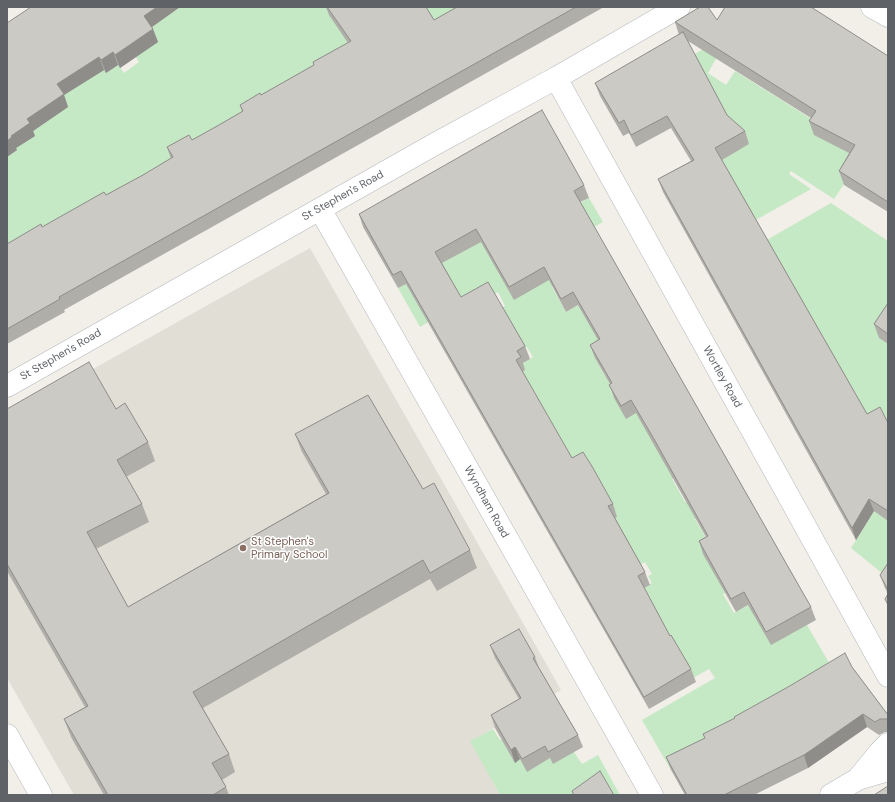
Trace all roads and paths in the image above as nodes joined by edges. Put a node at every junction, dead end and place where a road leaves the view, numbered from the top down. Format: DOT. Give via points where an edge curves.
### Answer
graph roads {
  1 [pos="679,7"];
  2 [pos="872,7"];
  3 [pos="888,16"];
  4 [pos="556,78"];
  5 [pos="320,209"];
  6 [pos="7,386"];
  7 [pos="888,676"];
  8 [pos="7,735"];
  9 [pos="888,744"];
  10 [pos="888,770"];
  11 [pos="858,779"];
  12 [pos="41,795"];
  13 [pos="652,795"];
  14 [pos="832,795"];
  1 -- 4 [label="street, St Stephen's Road"];
  2 -- 3 [label="street"];
  4 -- 5 [label="street, St Stephen's Road"];
  4 -- 7 [label="street, Wortley Road"];
  5 -- 6 [label="street, St Stephen's Road"];
  5 -- 13 [label="street, Wyndham Road"];
  8 -- 12 [label="street"];
  9 -- 11 [label="street"];
  10 -- 11 [label="street"];
  11 -- 14 [label="street"];
}
